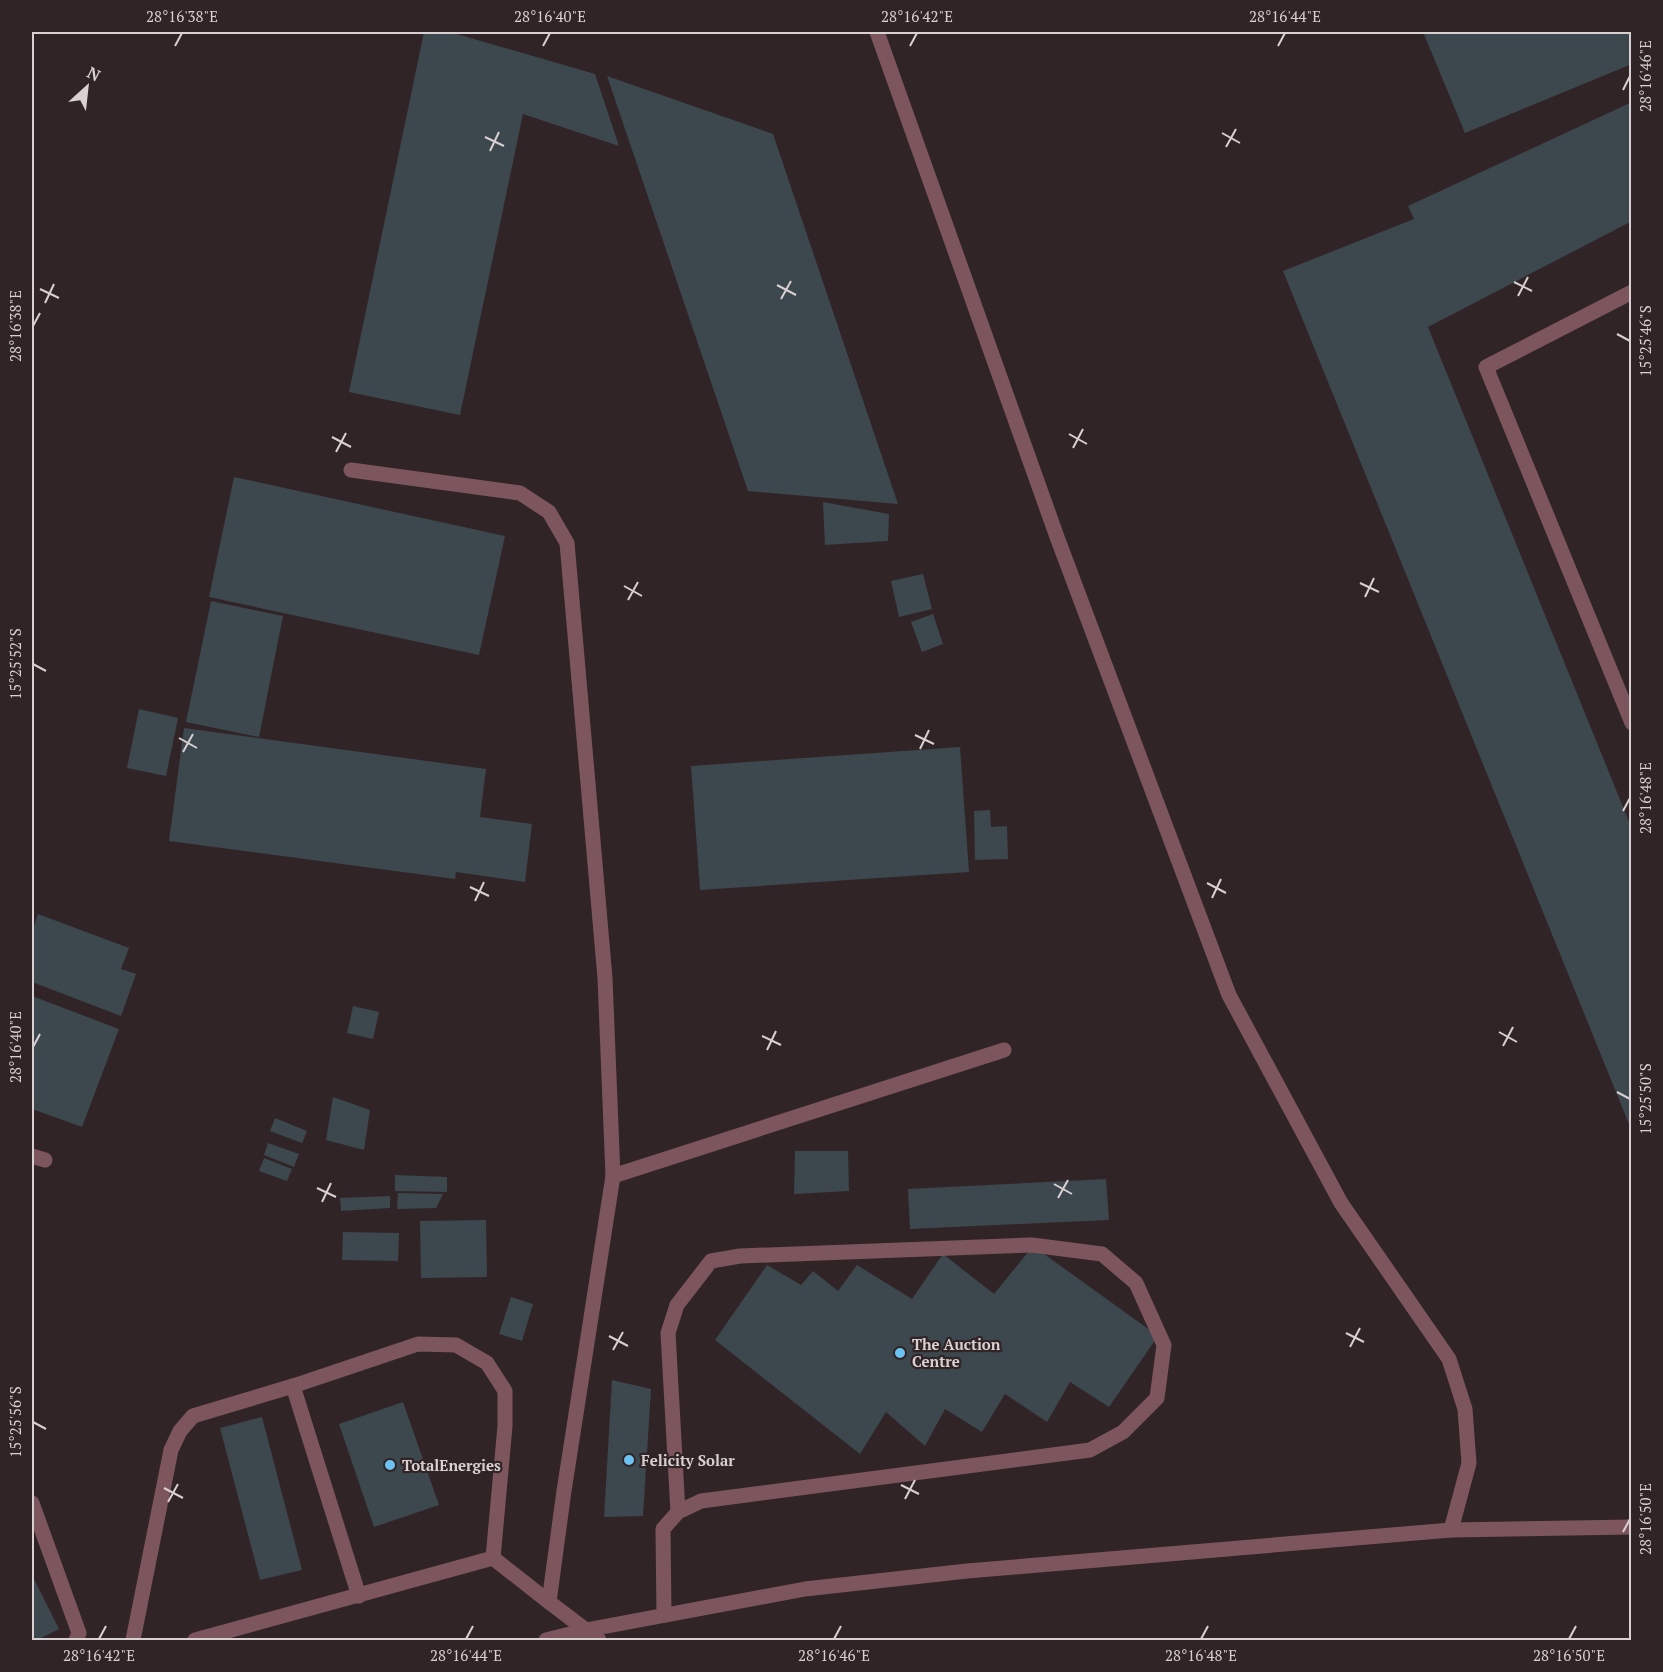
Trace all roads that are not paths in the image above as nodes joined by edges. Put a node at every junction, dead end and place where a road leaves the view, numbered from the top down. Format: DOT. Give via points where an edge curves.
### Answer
graph roads {
  1 [pos="877,32"];
  2 [pos="1632,292"];
  3 [pos="351,470"];
  4 [pos="1632,723"];
  5 [pos="1004,1050"];
  6 [pos="613,1176"];
  7 [pos="293,1386"];
  8 [pos="32,1503"];
  9 [pos="678,1512"];
  10 [pos="1632,1527"];
  11 [pos="1451,1530"];
  12 [pos="493,1558"];
  13 [pos="359,1596"];
  14 [pos="549,1602"];
  15 [pos="664,1615"];
  16 [pos="586,1629"];
  17 [pos="76,1641"];
  18 [pos="133,1641"];
  19 [pos="195,1641"];
  20 [pos="546,1641"];
  21 [pos="599,1641"];
  1 -- 11 [label="street" via="1057,537 1228,995 1341,1203 1449,1359 1465,1409 1469,1462"];
  2 -- 4 [label="street" via="1486,367"];
  3 -- 6 [label="street" via="520,493 549,512 567,543 605,978"];
  5 -- 6 [label="street"];
  6 -- 14 [label="street"];
  7 -- 12 [label="street" via="418,1344 456,1345 487,1363 505,1391"];
  7 -- 13 [label="street"];
  7 -- 18 [label="street" via="193,1416 180,1431 171,1450"];
  8 -- 17 [label="street" via="79,1633"];
  9 -- 9 [label="street" via="701,1501 1090,1450 1123,1432 1157,1398 1164,1345 1136,1283 1102,1254 1032,1245 741,1256 711,1261 677,1305 668,1333"];
  9 -- 15 [label="street" via="663,1529"];
  10 -- 11 [label="street"];
  11 -- 15 [label="street" via="955,1572 805,1589"];
  12 -- 13 [label="street"];
  12 -- 14 [label="street"];
  13 -- 19 [label="street"];
  14 -- 16 [label="street"];
  15 -- 16 [label="street"];
  16 -- 20 [label="street"];
  16 -- 21 [label="street"];
}
